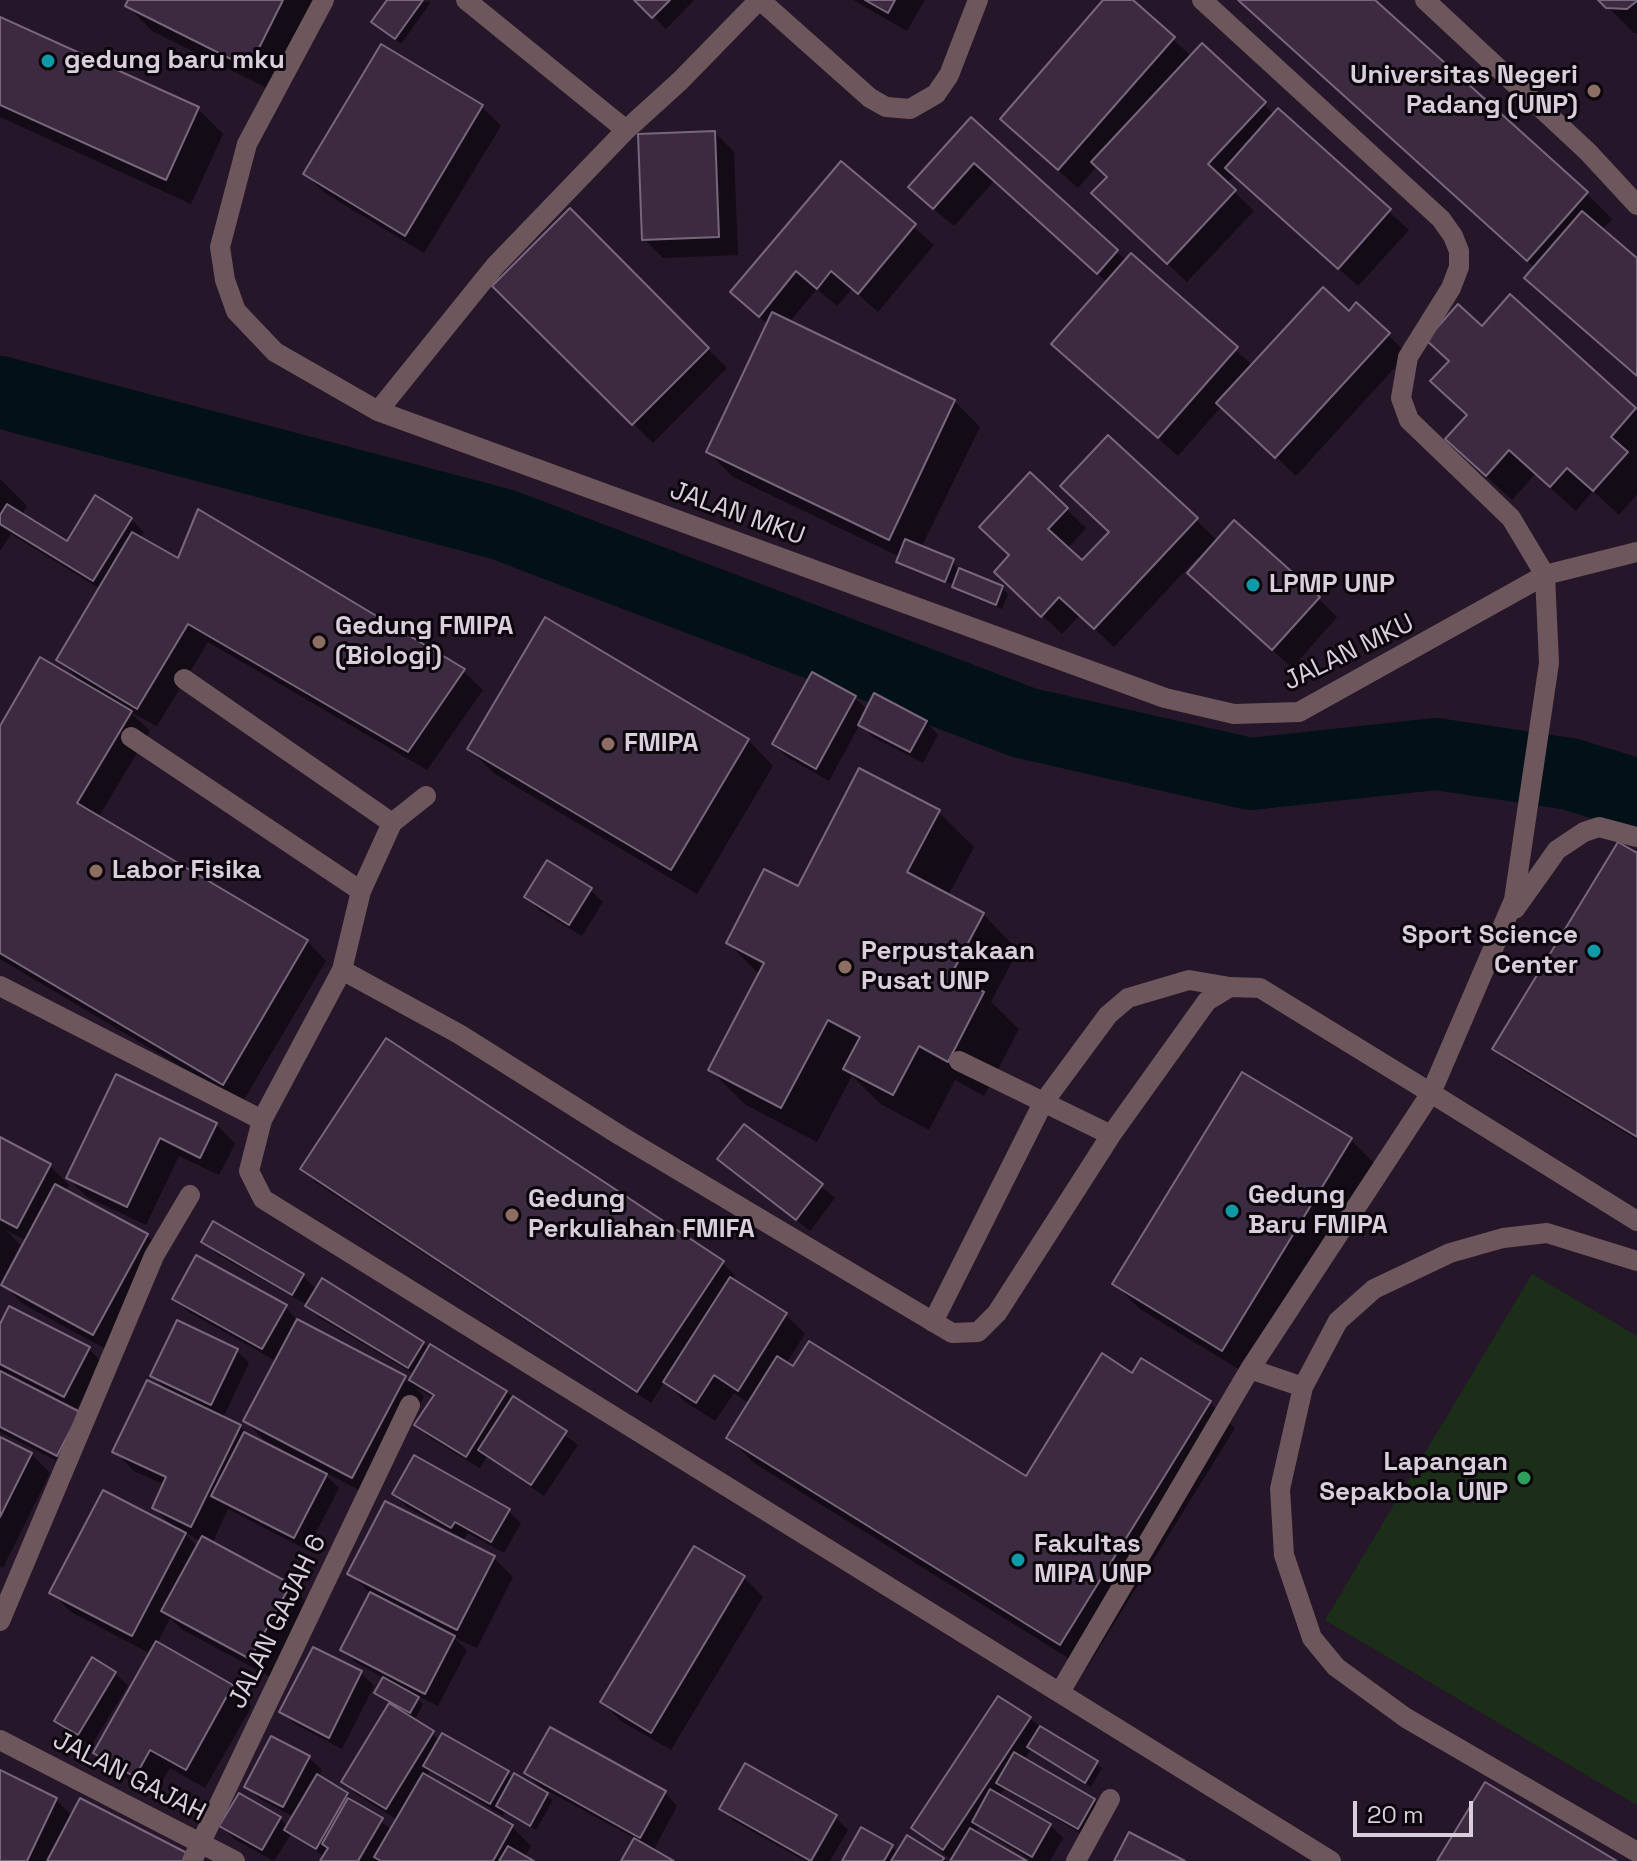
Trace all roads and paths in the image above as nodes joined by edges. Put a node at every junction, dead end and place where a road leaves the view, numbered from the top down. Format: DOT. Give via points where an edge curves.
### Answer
graph roads {
  1 [pos="324,0"];
  2 [pos="466,0"];
  3 [pos="760,0"];
  4 [pos="978,0"];
  5 [pos="1202,0"];
  6 [pos="1425,0"];
  7 [pos="626,130"];
  8 [pos="1637,205"];
  9 [pos="378,411"];
  10 [pos="1637,552"];
  11 [pos="1545,575"];
  12 [pos="184,679"];
  13 [pos="131,737"];
  14 [pos="426,796"];
  15 [pos="392,823"];
  16 [pos="1637,837"];
  17 [pos="361,891"];
  18 [pos="1502,929"];
  19 [pos="342,970"];
  20 [pos="0,986"];
  21 [pos="1230,987"];
  22 [pos="959,1061"];
  23 [pos="1431,1093"];
  24 [pos="1043,1103"];
  25 [pos="262,1120"];
  26 [pos="1111,1135"];
  27 [pos="190,1195"];
  28 [pos="1637,1221"];
  29 [pos="1637,1261"];
  30 [pos="933,1322"];
  31 [pos="1250,1369"];
  32 [pos="1303,1387"];
  33 [pos="410,1405"];
  34 [pos="0,1621"];
  35 [pos="1060,1692"];
  36 [pos="0,1740"];
  37 [pos="1110,1799"];
  38 [pos="197,1852"];
  39 [pos="1637,1852"];
  40 [pos="235,1861"];
  41 [pos="1076,1861"];
  42 [pos="1331,1861"];
  1 -- 9 [label="street, JALAN MKU" via="247,144 220,247 236,311 275,352"];
  2 -- 7 [label="street"];
  3 -- 4 [label="street" via="870,98 886,107 910,109 936,94 949,75"];
  3 -- 7 [label="street"];
  5 -- 11 [label="street" via="1441,219 1453,236 1459,267 1408,357 1401,398 1409,420 1511,518"];
  6 -- 8 [label="street" via="1588,152"];
  7 -- 9 [label="street" via="495,266"];
  9 -- 11 [label="street, JALAN MKU" via="1165,698 1234,714 1299,712"];
  10 -- 11 [label="street, JALAN MKU"];
  11 -- 18 [label="street" via="1549,663 1514,900"];
  12 -- 15 [label="street"];
  13 -- 17 [label="street"];
  14 -- 15 [label="street"];
  15 -- 17 [label="street"];
  16 -- 18 [label="street" via="1599,827 1557,850"];
  17 -- 19 [label="street"];
  18 -- 23 [label="street"];
  19 -- 25 [label="street"];
  19 -- 30 [label="street" via="459,1034"];
  20 -- 25 [label="street"];
  21 -- 23 [label="street" via="1260,988"];
  21 -- 24 [label="street" via="1189,980 1128,998 1108,1015"];
  21 -- 26 [label="street" via="1207,1001"];
  22 -- 24 [label="street"];
  23 -- 28 [label="street"];
  23 -- 31 [label="street"];
  24 -- 26 [label="street"];
  24 -- 30 [label="street"];
  25 -- 35 [label="street" via="249,1171 263,1199"];
  26 -- 30 [label="street" via="997,1313 978,1332 952,1333"];
  27 -- 34 [label="street" via="154,1256"];
  29 -- 32 [label="street" via="1547,1233 1450,1253 1374,1289 1338,1321"];
  31 -- 32 [label="street"];
  31 -- 35 [label="street"];
  32 -- 39 [label="street" via="1280,1489 1284,1555 1312,1638 1336,1667 1406,1718"];
  33 -- 38 [label="street, JALAN GAJAH 6"];
  35 -- 42 [label="street"];
  36 -- 38 [label="street, JALAN GAJAH"];
  37 -- 41 [label="street"];
  38 -- 40 [label="street, JALAN GAJAH"];
}
